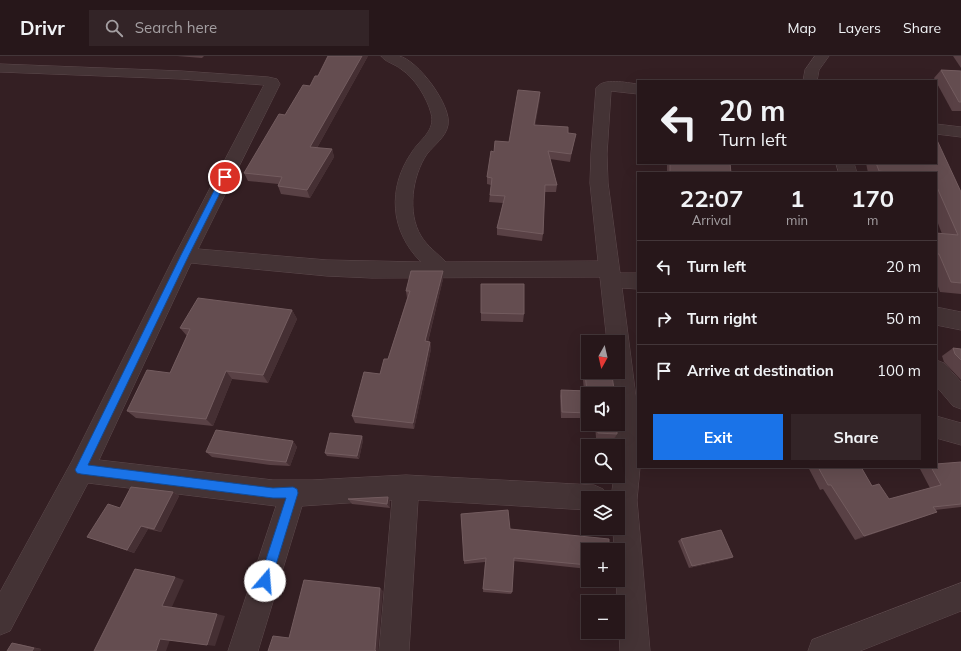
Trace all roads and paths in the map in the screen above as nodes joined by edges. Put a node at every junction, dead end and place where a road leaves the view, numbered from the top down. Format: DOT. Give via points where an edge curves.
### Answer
graph roads {
  1 [pos="391,56"];
  2 [pos="822,56"];
  3 [pos="0,68"];
  4 [pos="810,80"];
  5 [pos="637,89"];
  6 [pos="937,129"];
  7 [pos="961,132"];
  8 [pos="185,255"];
  9 [pos="442,270"];
  10 [pos="610,274"];
  11 [pos="637,281"];
  12 [pos="937,316"];
  13 [pos="961,321"];
  14 [pos="937,371"];
  15 [pos="961,399"];
  16 [pos="937,427"];
  17 [pos="633,428"];
  18 [pos="961,434"];
  19 [pos="81,470"];
  20 [pos="406,487"];
  21 [pos="623,491"];
  22 [pos="293,493"];
  23 [pos="581,497"];
  24 [pos="624,535"];
  25 [pos="961,597"];
  26 [pos="0,622"];
  27 [pos="243,651"];
  28 [pos="394,651"];
  29 [pos="635,651"];
  30 [pos="823,651"];
  1 -- 9 [label="street" via="413,71 436,105 440,117 440,126 418,154 409,174 404,192 404,212 409,231 420,248"];
  2 -- 4 [label="street" via="812,70"];
  3 -- 8 [label="street" via="181,75 272,82"];
  5 -- 10 [label="street" via="608,86 604,88 599,183"];
  6 -- 7 [label="street"];
  8 -- 9 [label="street" via="327,268"];
  8 -- 19 [label="street"];
  9 -- 10 [label="street"];
  10 -- 11 [label="street"];
  10 -- 17 [label="street"];
  12 -- 13 [label="street"];
  14 -- 15 [label="street"];
  16 -- 18 [label="street"];
  17 -- 21 [label="street"];
  19 -- 22 [label="street" via="273,493"];
  19 -- 26 [label="street"];
  20 -- 22 [label="street"];
  20 -- 23 [label="street"];
  20 -- 28 [label="street"];
  22 -- 27 [label="street"];
  24 -- 29 [label="street"];
  25 -- 30 [label="street"];
}
